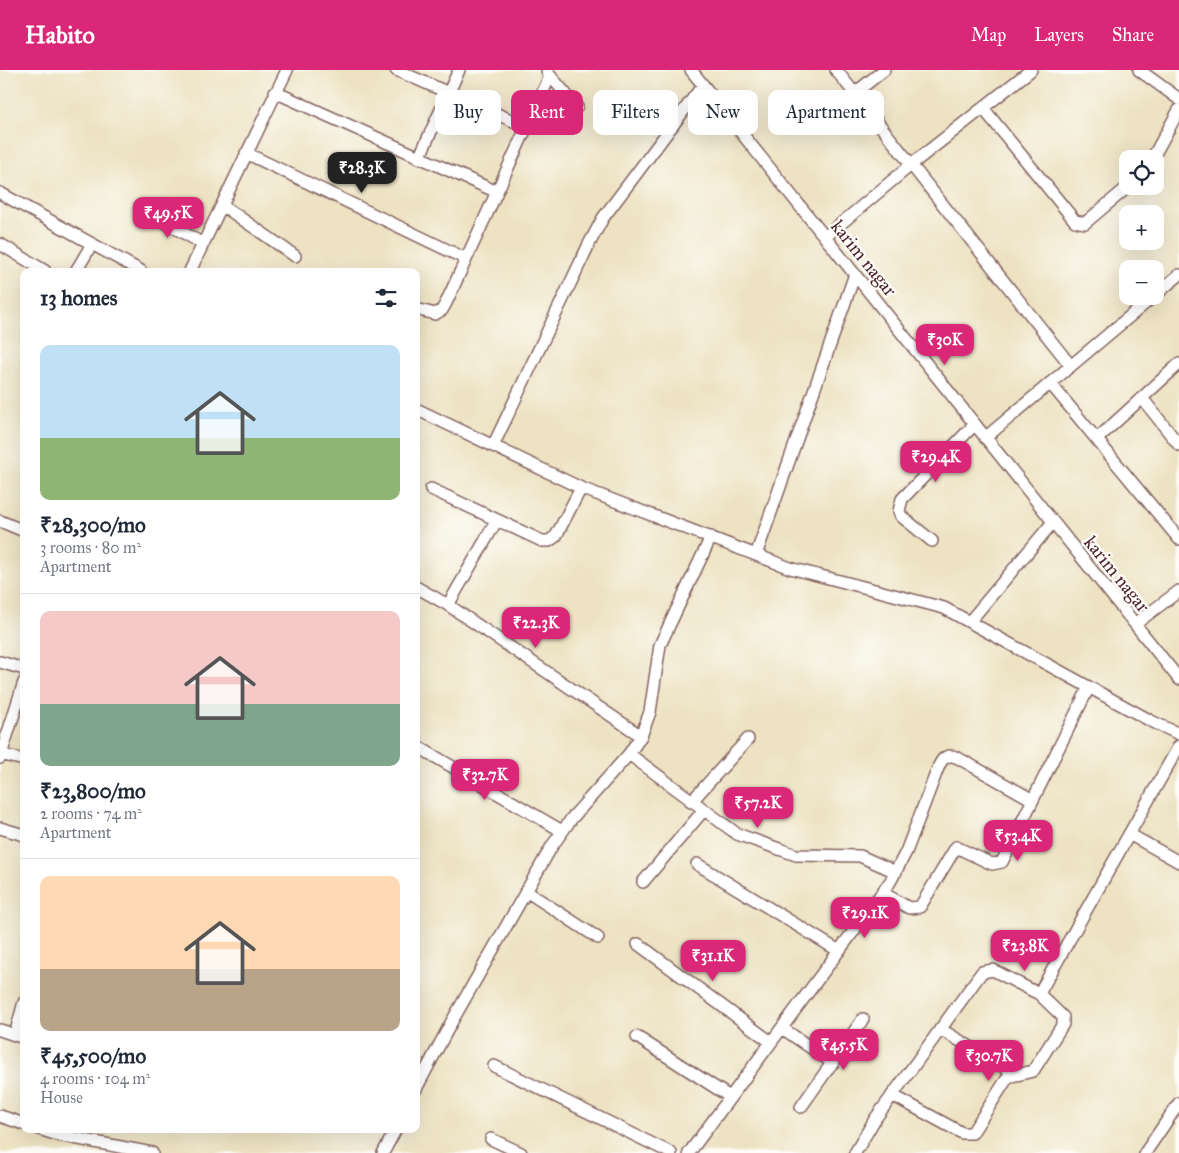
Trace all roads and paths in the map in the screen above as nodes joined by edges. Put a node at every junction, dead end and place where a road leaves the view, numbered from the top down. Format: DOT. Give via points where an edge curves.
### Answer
graph roads {
  1 [pos="287,70"];
  2 [pos="396,70"];
  3 [pos="459,70"];
  4 [pos="691,70"];
  5 [pos="836,70"];
  6 [pos="884,70"];
  7 [pos="1031,70"];
  8 [pos="1140,70"];
  9 [pos="548,73"];
  10 [pos="703,85"];
  11 [pos="439,90"];
  12 [pos="450,90"];
  13 [pos="541,90"];
  14 [pos="562,90"];
  15 [pos="852,90"];
  16 [pos="860,90"];
  17 [pos="275,92"];
  18 [pos="1179,99"];
  19 [pos="983,108"];
  20 [pos="1179,110"];
  21 [pos="435,123"];
  22 [pos="884,130"];
  23 [pos="523,135"];
  24 [pos="1157,150"];
  25 [pos="246,153"];
  26 [pos="419,158"];
  27 [pos="912,164"];
  28 [pos="497,192"];
  29 [pos="0,193"];
  30 [pos="1119,194"];
  31 [pos="222,204"];
  32 [pos="146,211"];
  33 [pos="825,237"];
  34 [pos="0,244"];
  35 [pos="92,244"];
  36 [pos="203,244"];
  37 [pos="295,256"];
  38 [pos="466,259"];
  39 [pos="40,268"];
  40 [pos="78,268"];
  41 [pos="136,268"];
  42 [pos="191,268"];
  43 [pos="855,274"];
  44 [pos="1179,275"];
  45 [pos="1164,288"];
  46 [pos="1143,305"];
  47 [pos="420,310"];
  48 [pos="1179,364"];
  49 [pos="1071,366"];
  50 [pos="1050,383"];
  51 [pos="1142,398"];
  52 [pos="420,411"];
  53 [pos="975,424"];
  54 [pos="985,438"];
  55 [pos="1096,439"];
  56 [pos="1179,445"];
  57 [pos="493,446"];
  58 [pos="581,488"];
  59 [pos="431,489"];
  60 [pos="497,520"];
  61 [pos="0,521"];
  62 [pos="1053,522"];
  63 [pos="20,529"];
  64 [pos="711,538"];
  65 [pos="1179,539"];
  66 [pos="932,540"];
  67 [pos="756,555"];
  68 [pos="420,589"];
  69 [pos="1179,591"];
  70 [pos="448,605"];
  71 [pos="970,621"];
  72 [pos="1135,624"];
  73 [pos="0,662"];
  74 [pos="20,668"];
  75 [pos="1179,679"];
  76 [pos="1089,687"];
  77 [pos="20,694"];
  78 [pos="1179,734"];
  79 [pos="641,736"];
  80 [pos="748,739"];
  81 [pos="1179,746"];
  82 [pos="422,749"];
  83 [pos="629,754"];
  84 [pos="0,756"];
  85 [pos="20,759"];
  86 [pos="1034,800"];
  87 [pos="692,802"];
  88 [pos="703,810"];
  89 [pos="0,828"];
  90 [pos="562,831"];
  91 [pos="20,833"];
  92 [pos="1129,834"];
  93 [pos="1179,862"];
  94 [pos="697,864"];
  95 [pos="896,872"];
  96 [pos="642,882"];
  97 [pos="526,891"];
  98 [pos="883,893"];
  99 [pos="598,938"];
  100 [pos="638,944"];
  101 [pos="839,951"];
  102 [pos="1037,992"];
  103 [pos="863,1019"];
  104 [pos="782,1028"];
  105 [pos="940,1029"];
  106 [pos="0,1030"];
  107 [pos="19,1036"];
  108 [pos="638,1037"];
  109 [pos="771,1042"];
  110 [pos="834,1063"];
  111 [pos="494,1066"];
  112 [pos="1016,1074"];
  113 [pos="420,1081"];
  114 [pos="892,1094"];
  115 [pos="730,1097"];
  116 [pos="1179,1102"];
  117 [pos="801,1107"];
  118 [pos="0,1116"];
  119 [pos="20,1123"];
  120 [pos="52,1133"];
  121 [pos="394,1133"];
  122 [pos="491,1139"];
  123 [pos="152,1153"];
  124 [pos="383,1153"];
  125 [pos="521,1153"];
  126 [pos="671,1153"];
  127 [pos="689,1153"];
  128 [pos="855,1153"];
  129 [pos="1145,1153"];
  1 -- 17 [label="street"];
  2 -- 11 [label="street"];
  3 -- 12 [label="street"];
  4 -- 10 [label="street, karim nagar"];
  5 -- 15 [label="street"];
  6 -- 16 [label="street"];
  7 -- 19 [label="street"];
  8 -- 18 [label="street"];
  9 -- 13 [label="street"];
  9 -- 14 [label="street"];
  10 -- 33 [label="street, karim nagar"];
  10 -- 57 [label="street" via="604,218"];
  17 -- 25 [label="street"];
  17 -- 26 [label="street"];
  19 -- 27 [label="street"];
  19 -- 30 [label="street" via="1075,221 1084,223"];
  20 -- 24 [label="street"];
  21 -- 26 [label="street"];
  22 -- 27 [label="street"];
  23 -- 28 [label="street"];
  25 -- 31 [label="street"];
  25 -- 38 [label="street"];
  26 -- 28 [label="street"];
  27 -- 33 [label="street"];
  27 -- 49 [label="street"];
  28 -- 38 [label="street"];
  29 -- 35 [label="street"];
  31 -- 36 [label="street"];
  31 -- 37 [label="street"];
  32 -- 36 [label="street"];
  33 -- 43 [label="street, karim nagar"];
  34 -- 39 [label="street"];
  35 -- 40 [label="street"];
  35 -- 41 [label="street"];
  36 -- 42 [label="street"];
  38 -- 47 [label="street" via="442,310 435,314"];
  43 -- 53 [label="street, karim nagar"];
  43 -- 67 [label="street"];
  44 -- 45 [label="street"];
  46 -- 49 [label="street"];
  48 -- 51 [label="street"];
  49 -- 50 [label="street"];
  50 -- 54 [label="street"];
  50 -- 55 [label="street"];
  51 -- 55 [label="street"];
  51 -- 56 [label="street"];
  52 -- 57 [label="street"];
  53 -- 54 [label="street, karim nagar"];
  53 -- 66 [label="street" via="899,505 902,516"];
  54 -- 62 [label="street, karim nagar"];
  55 -- 65 [label="street"];
  57 -- 58 [label="street"];
  58 -- 60 [label="street" via="556,536 549,541 542,541"];
  58 -- 64 [label="street"];
  59 -- 60 [label="street"];
  60 -- 70 [label="street"];
  61 -- 63 [label="street"];
  62 -- 71 [label="street"];
  62 -- 72 [label="street, karim nagar"];
  64 -- 67 [label="street"];
  64 -- 79 [label="street" via="660,645 650,712"];
  67 -- 71 [label="street" via="803,572 928,602"];
  68 -- 70 [label="street"];
  69 -- 72 [label="street"];
  70 -- 79 [label="street"];
  71 -- 76 [label="street"];
  72 -- 75 [label="street, karim nagar"];
  73 -- 74 [label="street"];
  76 -- 78 [label="street"];
  76 -- 86 [label="street"];
  77 -- 84 [label="street"];
  79 -- 83 [label="street"];
  80 -- 87 [label="street"];
  81 -- 92 [label="street"];
  82 -- 90 [label="street"];
  83 -- 87 [label="street"];
  83 -- 90 [label="street"];
  84 -- 85 [label="street"];
  86 -- 95 [label="street" via="958,758 944,757"];
  86 -- 98 [label="street" via="999,864 992,864 956,847 920,907 909,908"];
  87 -- 88 [label="street"];
  88 -- 95 [label="street" via="737,834 790,854 854,855"];
  88 -- 96 [label="street"];
  89 -- 91 [label="street"];
  90 -- 97 [label="street"];
  92 -- 93 [label="street"];
  92 -- 102 [label="street"];
  94 -- 101 [label="street"];
  95 -- 98 [label="street"];
  97 -- 99 [label="street"];
  97 -- 113 [label="street"];
  98 -- 101 [label="street"];
  100 -- 109 [label="street"];
  101 -- 104 [label="street"];
  102 -- 105 [label="street" via="997,972 986,970"];
  102 -- 112 [label="street" via="1063,1016 1064,1022 1033,1071"];
  103 -- 110 [label="street"];
  104 -- 109 [label="street"];
  104 -- 110 [label="street"];
  105 -- 112 [label="street"];
  105 -- 114 [label="street"];
  106 -- 107 [label="street"];
  108 -- 115 [label="street"];
  109 -- 115 [label="street"];
  110 -- 117 [label="street"];
  111 -- 126 [label="street"];
  112 -- 114 [label="street" via="1008,1077 975,1130 967,1134"];
  114 -- 128 [label="street"];
  115 -- 127 [label="street"];
  116 -- 129 [label="street"];
  118 -- 119 [label="street"];
  120 -- 123 [label="street"];
  121 -- 124 [label="street"];
  122 -- 125 [label="street"];
}
